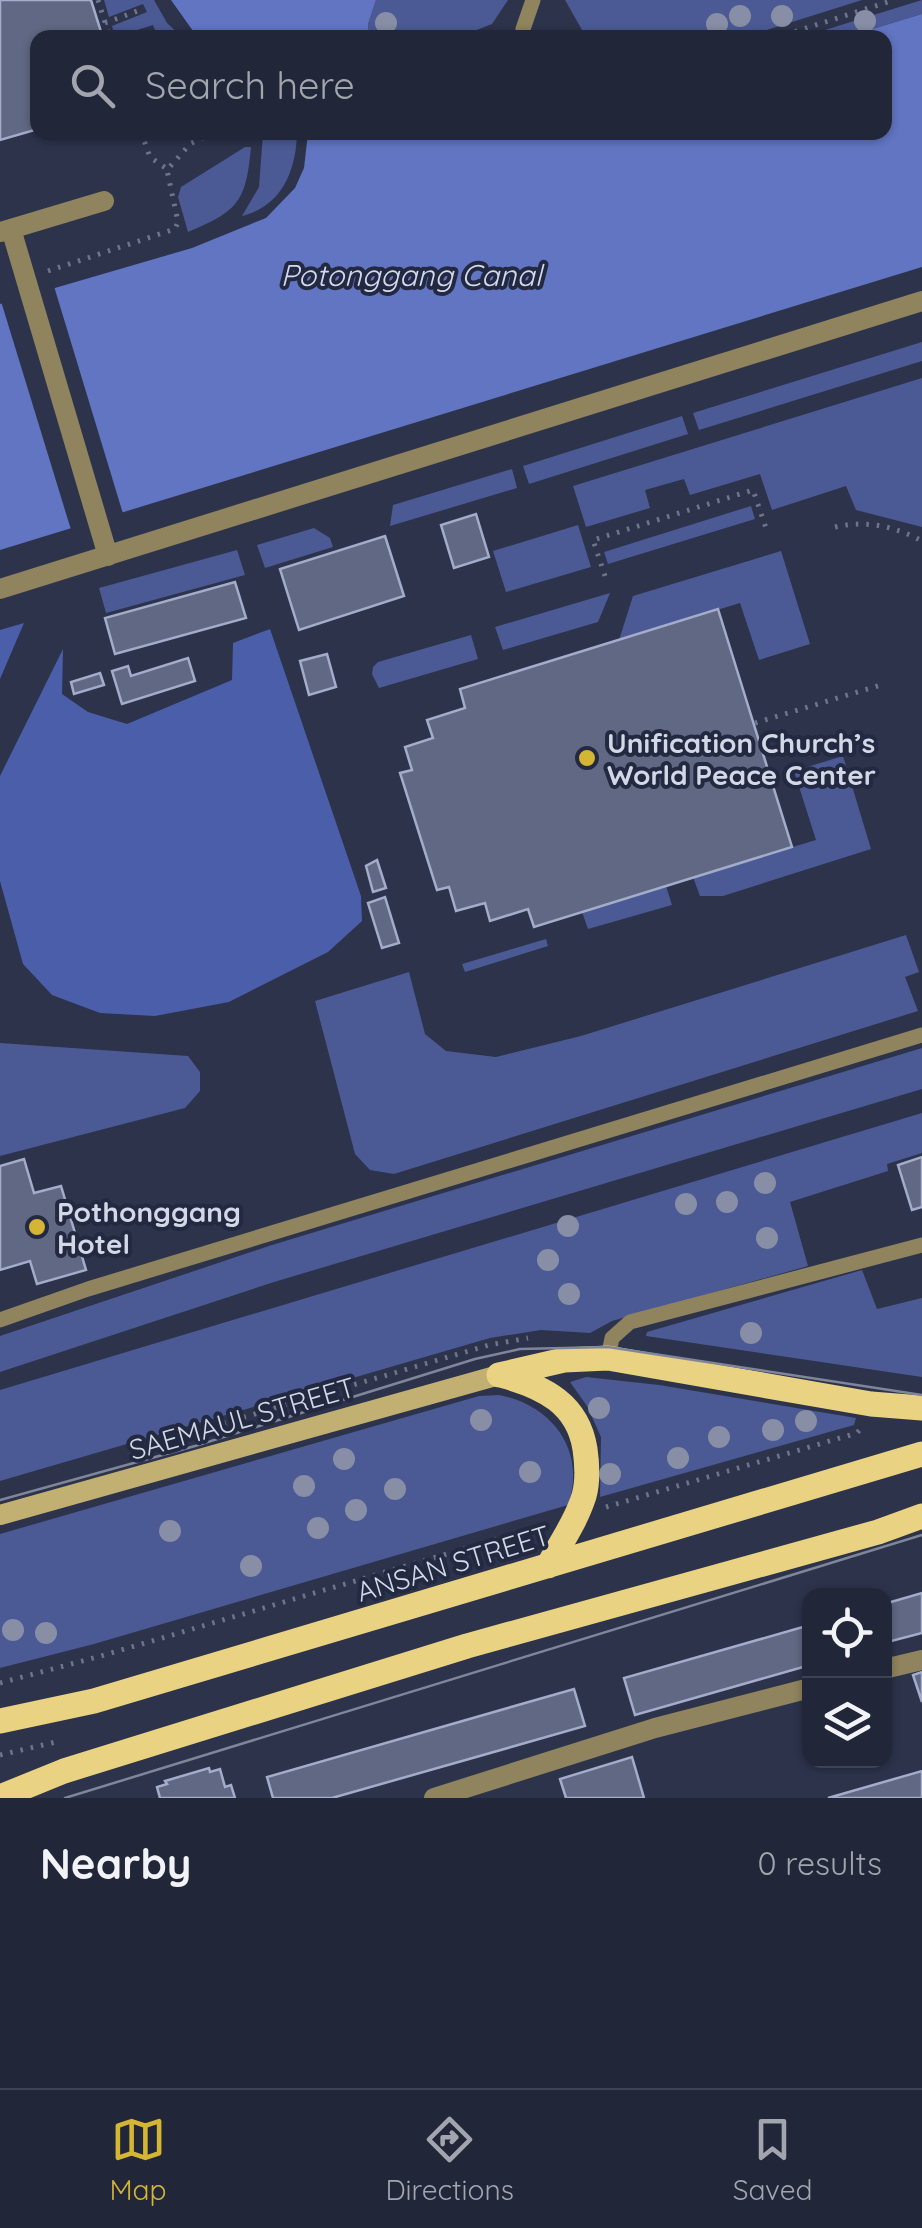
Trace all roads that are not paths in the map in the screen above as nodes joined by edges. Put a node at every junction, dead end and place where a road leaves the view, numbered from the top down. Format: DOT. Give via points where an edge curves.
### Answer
graph roads {
  1 [pos="533,0"];
  2 [pos="523,30"];
  3 [pos="104,201"];
  4 [pos="6,231"];
  5 [pos="922,301"];
  6 [pos="108,556"];
  7 [pos="0,589"];
  8 [pos="922,1035"];
  9 [pos="922,1244"];
  10 [pos="0,1320"];
  11 [pos="608,1358"];
  12 [pos="499,1375"];
  13 [pos="922,1408"];
  14 [pos="922,1454"];
  15 [pos="0,1515"];
  16 [pos="922,1516"];
  17 [pos="548,1566"];
  18 [pos="922,1660"];
  19 [pos="892,1667"];
  20 [pos="802,1690"];
  21 [pos="0,1721"];
  22 [pos="0,1797"];
  23 [pos="434,1798"];
  1 -- 2 [label="lane"];
  3 -- 4 [label="street"];
  4 -- 6 [label="street"];
  5 -- 6 [label="street"];
  6 -- 7 [label="street"];
  8 -- 10 [label="lane"];
  9 -- 11 [label="lane" via="630,1322 612,1338"];
  11 -- 12 [label="main road"];
  11 -- 13 [label="main road"];
  12 -- 15 [label="main road, SAEMAUL STREET"];
  12 -- 17 [label="main road" via="537,1385 566,1405 582,1432 585,1492"];
  14 -- 17 [label="main road, ANSAN STREET"];
  16 -- 22 [label="main road" via="466,1646"];
  17 -- 21 [label="main road, ANSAN STREET" via="94,1700"];
  18 -- 19 [label="street"];
  20 -- 23 [label="street"];
}
